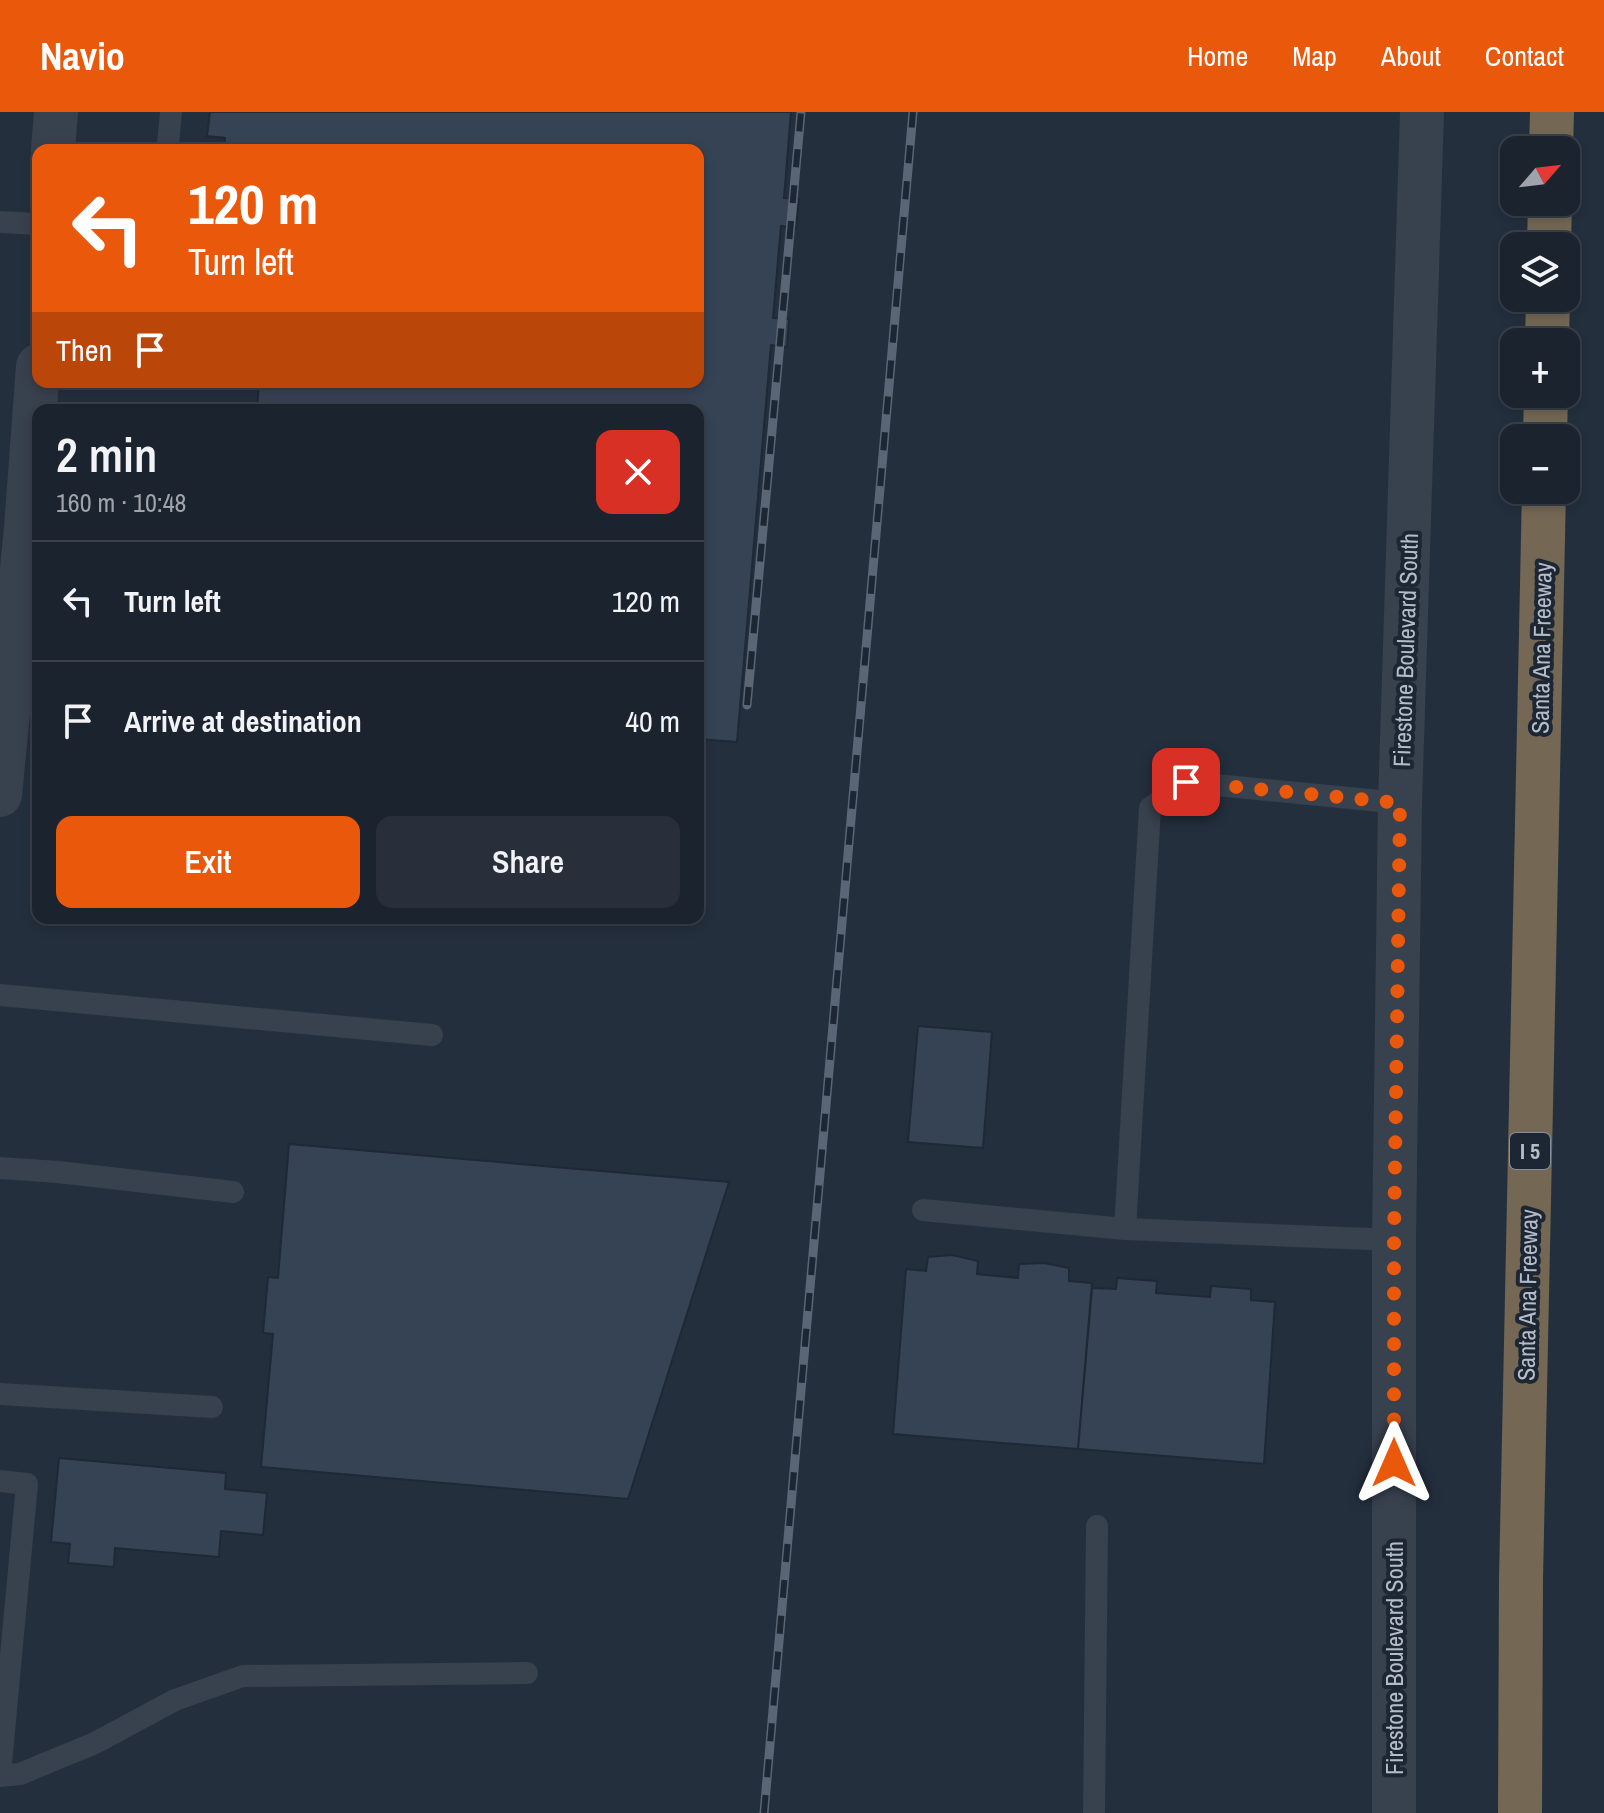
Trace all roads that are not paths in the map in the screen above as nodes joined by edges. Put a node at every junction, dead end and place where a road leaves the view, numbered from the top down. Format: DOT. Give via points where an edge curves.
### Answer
graph roads {
  1 [pos="56,112"];
  2 [pos="171,112"];
  3 [pos="1422,112"];
  4 [pos="1552,112"];
  5 [pos="1551,136"];
  6 [pos="53,144"];
  7 [pos="168,144"];
  8 [pos="0,222"];
  9 [pos="32,224"];
  10 [pos="32,457"];
  11 [pos="1544,504"];
  12 [pos="13,527"];
  13 [pos="28,599"];
  14 [pos="1,777"];
  15 [pos="1400,803"];
  16 [pos="0,995"];
  17 [pos="432,1035"];
  18 [pos="0,1168"];
  19 [pos="233,1192"];
  20 [pos="923,1210"];
  21 [pos="1125,1229"];
  22 [pos="1394,1240"];
  23 [pos="0,1394"];
  24 [pos="212,1407"];
  25 [pos="0,1481"];
  26 [pos="1097,1526"];
  27 [pos="527,1673"];
  28 [pos="0,1775"];
  29 [pos="1094,1813"];
  30 [pos="1394,1813"];
  31 [pos="1520,1813"];
  1 -- 6 [label="street"];
  2 -- 7 [label="lane"];
  3 -- 15 [label="street, Firestone Boulevard South"];
  4 -- 5 [label="highway"];
  8 -- 9 [label="lane"];
  10 -- 12 [label="street"];
  11 -- 31 [label="highway, Santa Ana Freeway / I 5"];
  12 -- 13 [label="street"];
  13 -- 14 [label="street"];
  15 -- 21 [label="lane" via="1186,782 1150,808"];
  15 -- 22 [label="street, Firestone Boulevard South"];
  16 -- 17 [label="lane"];
  18 -- 19 [label="lane"];
  20 -- 21 [label="lane"];
  21 -- 22 [label="lane"];
  22 -- 30 [label="street, Firestone Boulevard South"];
  23 -- 24 [label="lane"];
  25 -- 28 [label="lane" via="27,1484"];
  26 -- 29 [label="lane"];
  27 -- 28 [label="lane" via="243,1676 175,1700 95,1743 20,1774"];
}
